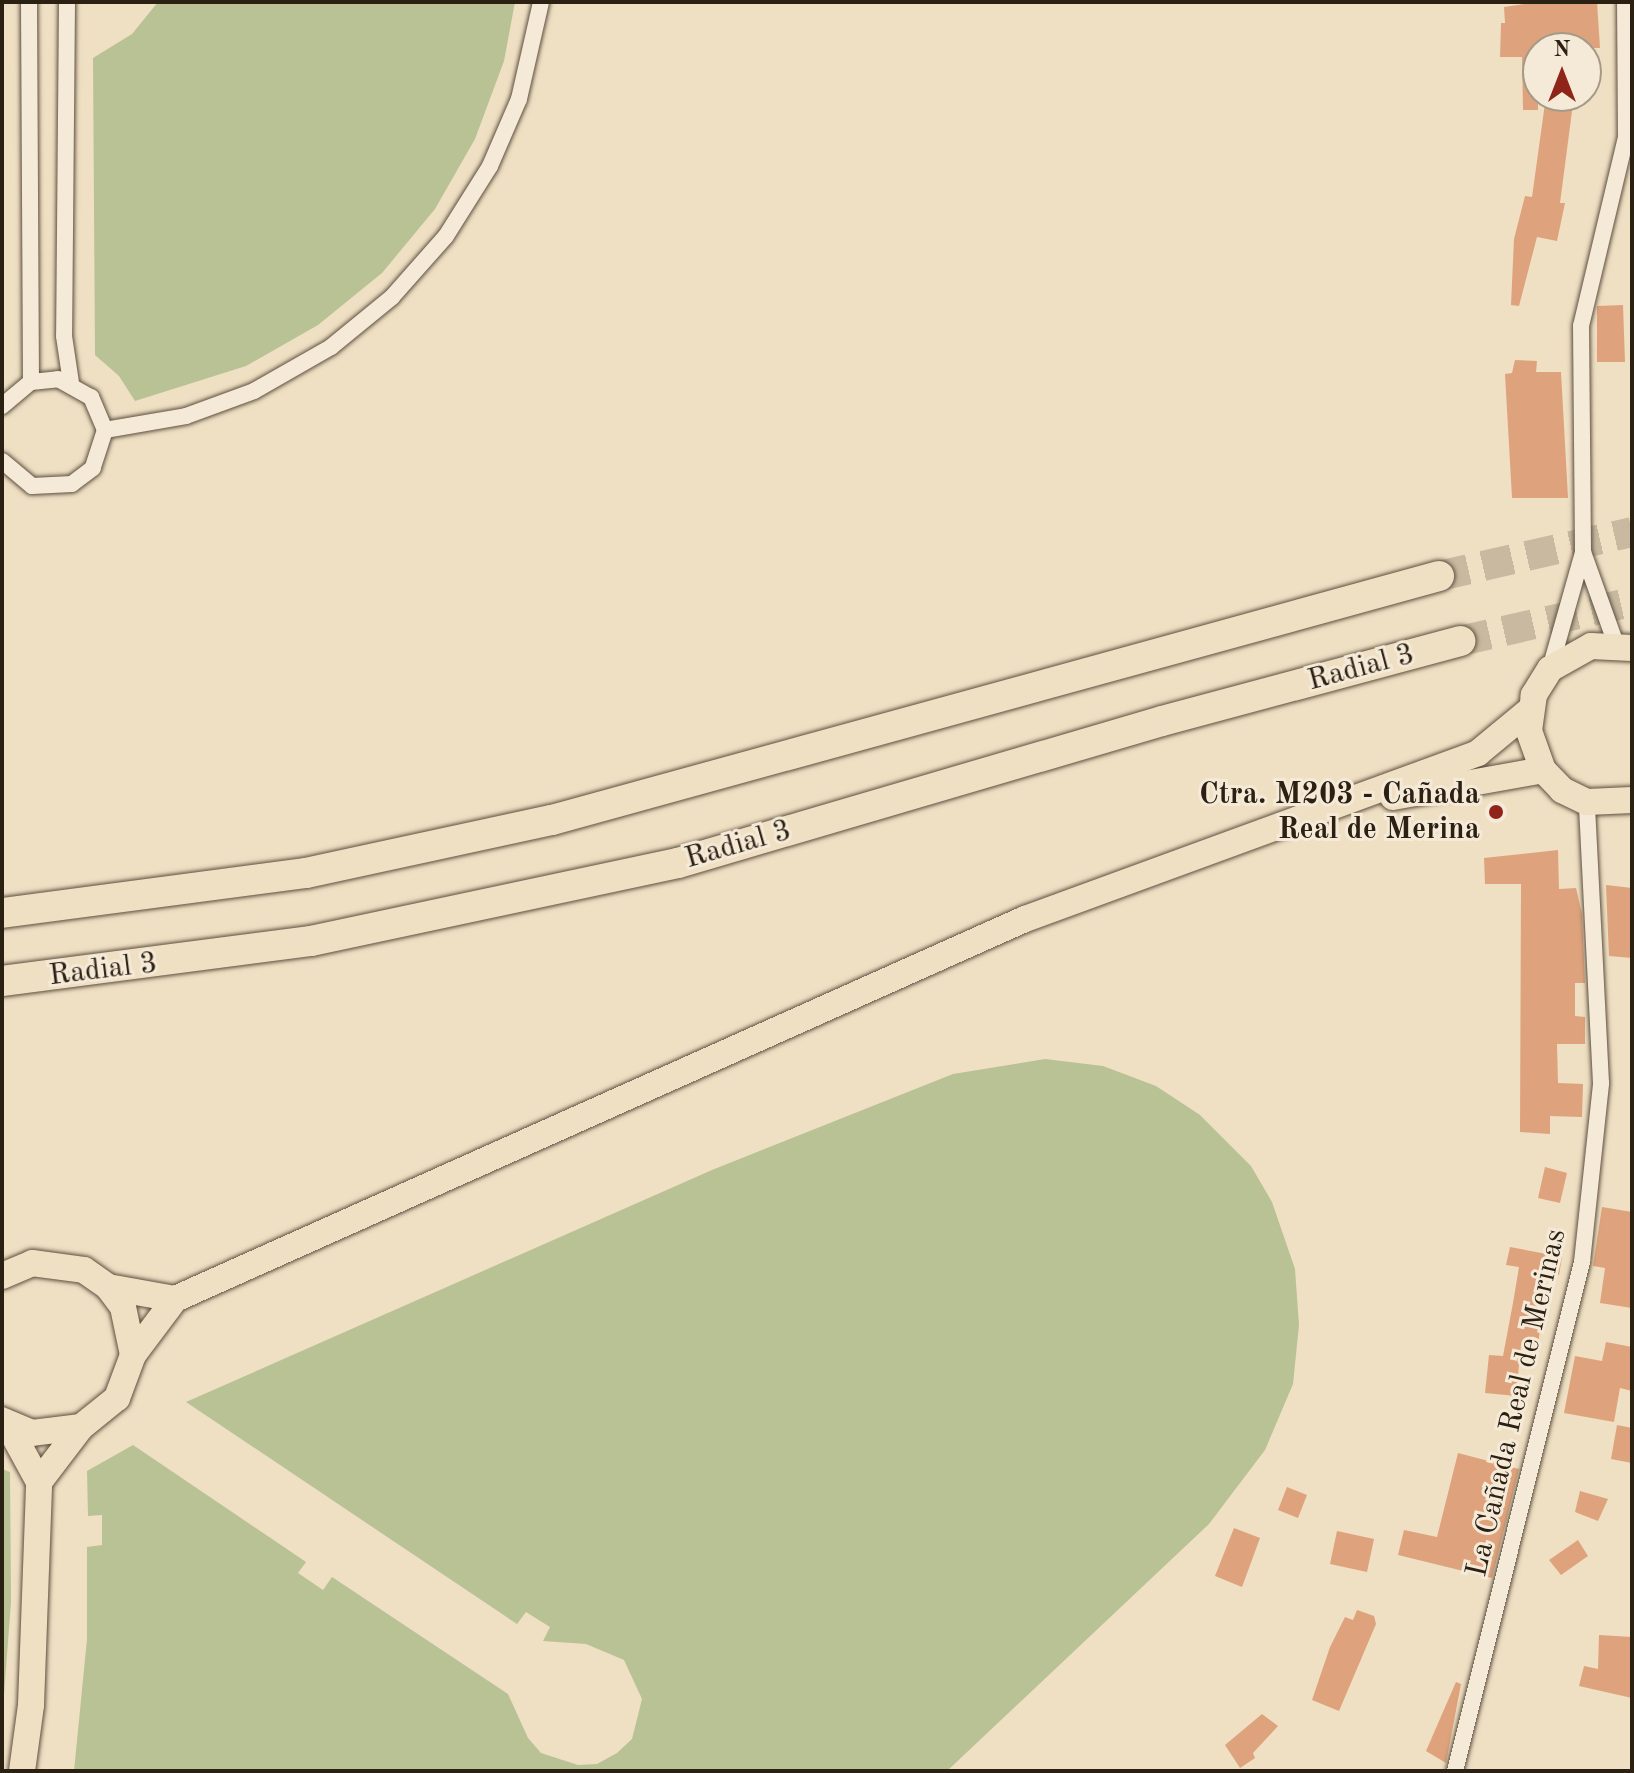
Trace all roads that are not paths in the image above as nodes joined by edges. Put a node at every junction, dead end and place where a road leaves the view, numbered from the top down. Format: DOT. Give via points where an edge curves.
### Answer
graph roads {
  1 [pos="29,2"];
  2 [pos="67,2"];
  3 [pos="541,2"];
  4 [pos="1625,2"];
  5 [pos="31,382"];
  6 [pos="71,383"];
  7 [pos="2,406"];
  8 [pos="105,430"];
  9 [pos="2,461"];
  10 [pos="1583,552"];
  11 [pos="1439,576"];
  12 [pos="1460,641"];
  13 [pos="1624,646"];
  14 [pos="1550,669"];
  15 [pos="1530,710"];
  16 [pos="1543,770"];
  17 [pos="1632,800"];
  18 [pos="1587,802"];
  19 [pos="1281,827"];
  20 [pos="2,913"];
  21 [pos="2,981"];
  22 [pos="2,1276"];
  23 [pos="108,1287"];
  24 [pos="175,1299"];
  25 [pos="133,1355"];
  26 [pos="5,1423"];
  27 [pos="81,1427"];
  28 [pos="39,1482"];
  29 [pos="22,1771"];
  30 [pos="1455,1771"];
  1 -- 5 [label="street"];
  2 -- 6 [label="street" via="64,336"];
  3 -- 8 [label="street" via="519,99 490,166 446,236 392,297 331,347 254,391 186,416"];
  4 -- 10 [label="street" via="1626,137 1581,326"];
  5 -- 6 [label="street"];
  5 -- 7 [label="street"];
  6 -- 8 [label="street" via="98,407"];
  8 -- 9 [label="street" via="93,468 72,484 32,486"];
  10 -- 13 [label="street"];
  10 -- 14 [label="street"];
  11 -- 20 [label="highway" via="552,820 306,873"];
  12 -- 21 [label="highway, Radial 3" via="1162,721 678,863 311,941"];
  13 -- 14 [label="main road" via="1569,654"];
  14 -- 15 [label="main road"];
  15 -- 16 [label="main road" via="1533,751"];
  15 -- 19 [label="main road" via="1478,753"];
  16 -- 18 [label="main road" via="1562,790"];
  16 -- 19 [label="main road" via="1392,798"];
  17 -- 18 [label="main road"];
  18 -- 30 [label="street, La Cañada Real de Merinas" via="1601,1083 1582,1262"];
  19 -- 24 [label="main road" via="1025,919"];
  22 -- 23 [label="main road" via="32,1263 56,1263 84,1270"];
  23 -- 24 [label="main road"];
  23 -- 25 [label="main road" via="131,1330"];
  24 -- 25 [label="main road"];
  25 -- 27 [label="main road" via="117,1398"];
  26 -- 27 [label="main road" via="45,1433"];
  26 -- 28 [label="main road"];
  27 -- 28 [label="main road"];
  28 -- 29 [label="main road" via="31,1705"];
}
